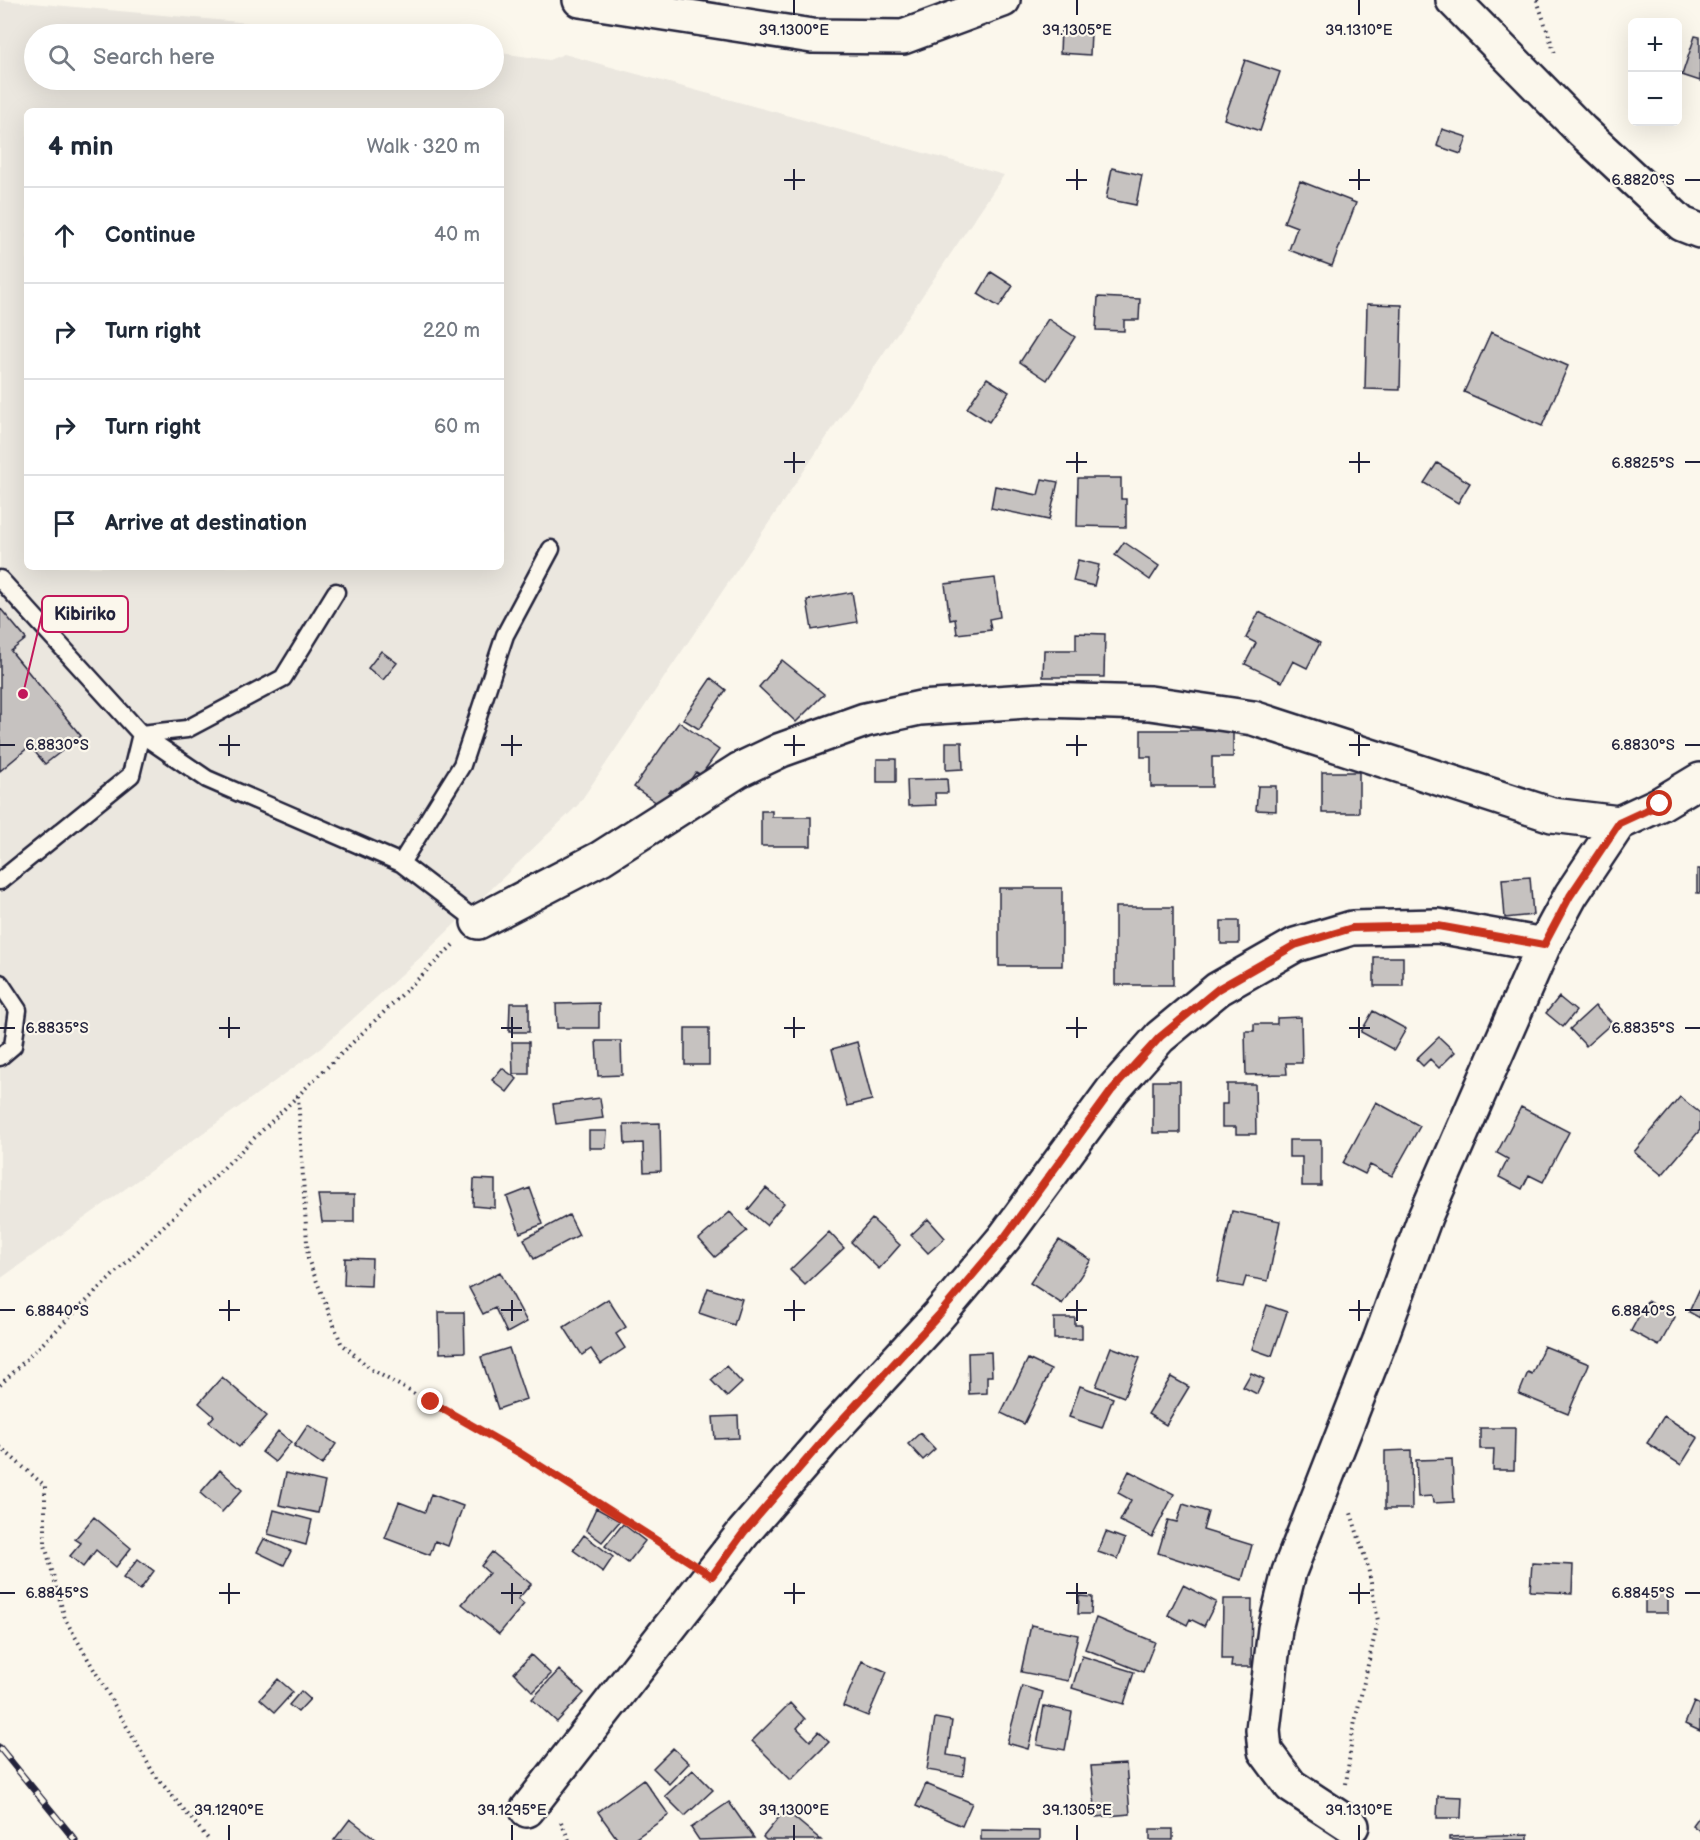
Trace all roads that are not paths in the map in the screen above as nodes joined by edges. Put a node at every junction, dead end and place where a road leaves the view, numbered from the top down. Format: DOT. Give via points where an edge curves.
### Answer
graph roads {
  1 [pos="580,0"];
  2 [pos="1003,0"];
  3 [pos="1453,0"];
  4 [pos="1700,231"];
  5 [pos="551,549"];
  6 [pos="0,579"];
  7 [pos="336,592"];
  8 [pos="141,734"];
  9 [pos="1700,780"];
  10 [pos="1619,823"];
  11 [pos="401,863"];
  12 [pos="0,881"];
  13 [pos="478,922"];
  14 [pos="1544,945"];
  15 [pos="0,983"];
  16 [pos="0,1057"];
  17 [pos="528,1810"];
  18 [pos="1352,1826"];
  1 -- 2 [label="street" via="812,36 903,37"];
  3 -- 4 [label="street" via="1590,139 1682,224"];
  5 -- 11 [label="lane" via="506,635 462,765"];
  6 -- 8 [label="lane"];
  7 -- 8 [label="lane" via="283,678 187,729"];
  8 -- 11 [label="lane" via="207,779"];
  8 -- 12 [label="lane" via="131,775"];
  9 -- 10 [label="street"];
  10 -- 13 [label="street" via="1552,815 1253,718 1138,702 1042,700 920,708 865,720 781,750 739,770 601,858"];
  10 -- 14 [label="street" via="1570,896"];
  11 -- 13 [label="lane"];
  14 -- 17 [label="street" via="1438,926 1352,928 1295,945 1218,989 1160,1037 1112,1090 1004,1238 744,1532"];
  14 -- 18 [label="street" via="1425,1217 1289,1572 1275,1629 1263,1730 1265,1752 1292,1786"];
  15 -- 16 [label="lane" via="18,1010 13,1046"];
}
